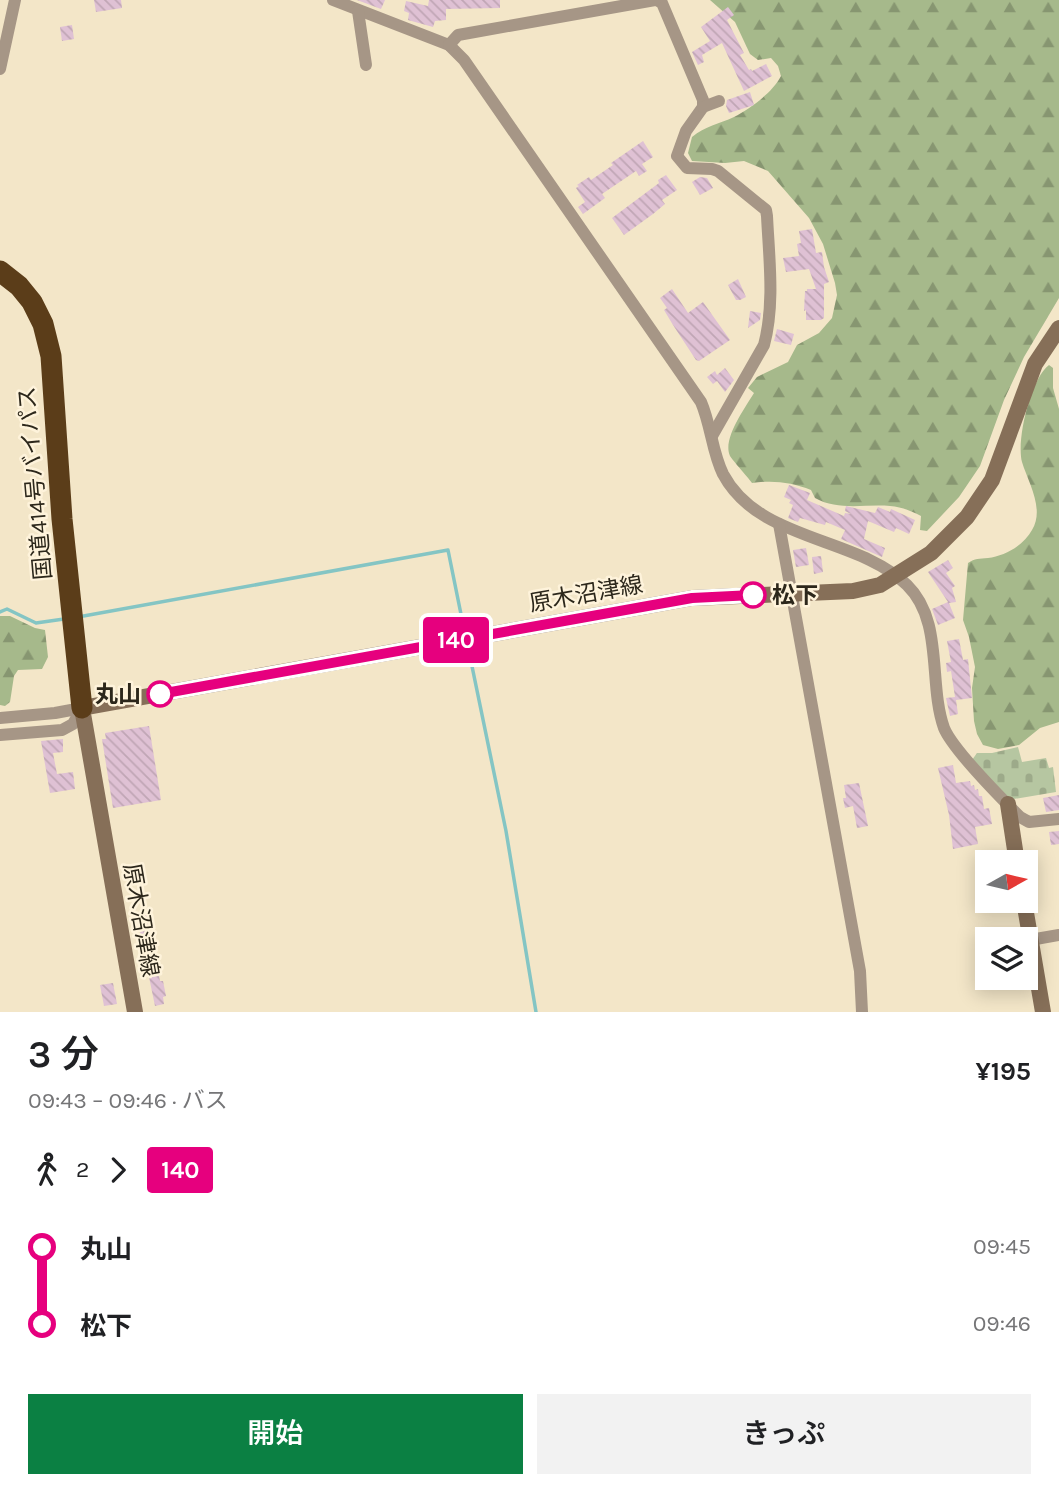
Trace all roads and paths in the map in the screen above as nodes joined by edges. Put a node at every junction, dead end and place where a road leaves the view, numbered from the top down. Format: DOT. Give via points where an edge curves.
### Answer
graph roads {
  1 [pos="15,0"];
  2 [pos="334,0"];
  3 [pos="656,0"];
  4 [pos="358,10"];
  5 [pos="689,29"];
  6 [pos="676,36"];
  7 [pos="449,45"];
  8 [pos="366,65"];
  9 [pos="705,66"];
  10 [pos="0,69"];
  11 [pos="691,73"];
  12 [pos="719,101"];
  13 [pos="703,107"];
  14 [pos="0,271"];
  15 [pos="1059,328"];
  16 [pos="712,436"];
  17 [pos="779,524"];
  18 [pos="895,576"];
  19 [pos="790,594"];
  20 [pos="82,708"];
  21 [pos="0,718"];
  22 [pos="0,735"];
  23 [pos="1008,804"];
  24 [pos="1059,819"];
  25 [pos="1015,850"];
  26 [pos="1059,935"];
  27 [pos="1038,939"];
  28 [pos="1038,984"];
  29 [pos="135,1012"];
  30 [pos="862,1012"];
  31 [pos="1043,1012"];
  1 -- 10 [label="street"];
  2 -- 4 [label="street"];
  3 -- 6 [label="street" via="662,3"];
  3 -- 7 [label="street" via="458,35"];
  4 -- 7 [label="street"];
  4 -- 8 [label="street"];
  5 -- 6 [label="street"];
  6 -- 11 [label="street"];
  7 -- 16 [label="street" via="464,60 701,402"];
  9 -- 11 [label="street"];
  11 -- 13 [label="street"];
  12 -- 13 [label="street"];
  13 -- 16 [label="street" via="686,131 677,156 687,168 718,171 766,210 770,289 764,345"];
  14 -- 20 [label="highway, 国道414号バイパス" via="32,302 51,356"];
  15 -- 18 [label="main road, 原木沼津線" via="1035,364 992,480 967,517 931,553"];
  16 -- 17 [label="street" via="723,474 734,489"];
  17 -- 18 [label="street"];
  17 -- 19 [label="street"];
  18 -- 19 [label="main road, 原木沼津線" via="853,591"];
  18 -- 23 [label="street" via="914,593 930,631 945,728 962,754"];
  19 -- 20 [label="main road, 原木沼津線" via="692,598"];
  19 -- 30 [label="street" via="860,971"];
  20 -- 21 [label="street"];
  20 -- 22 [label="street" via="73,724 62,730"];
  20 -- 29 [label="main road, 原木沼津線"];
  23 -- 24 [label="street" via="1029,822"];
  23 -- 25 [label="main road"];
  26 -- 27 [label="street"];
  28 -- 31 [label="main road"];
}
